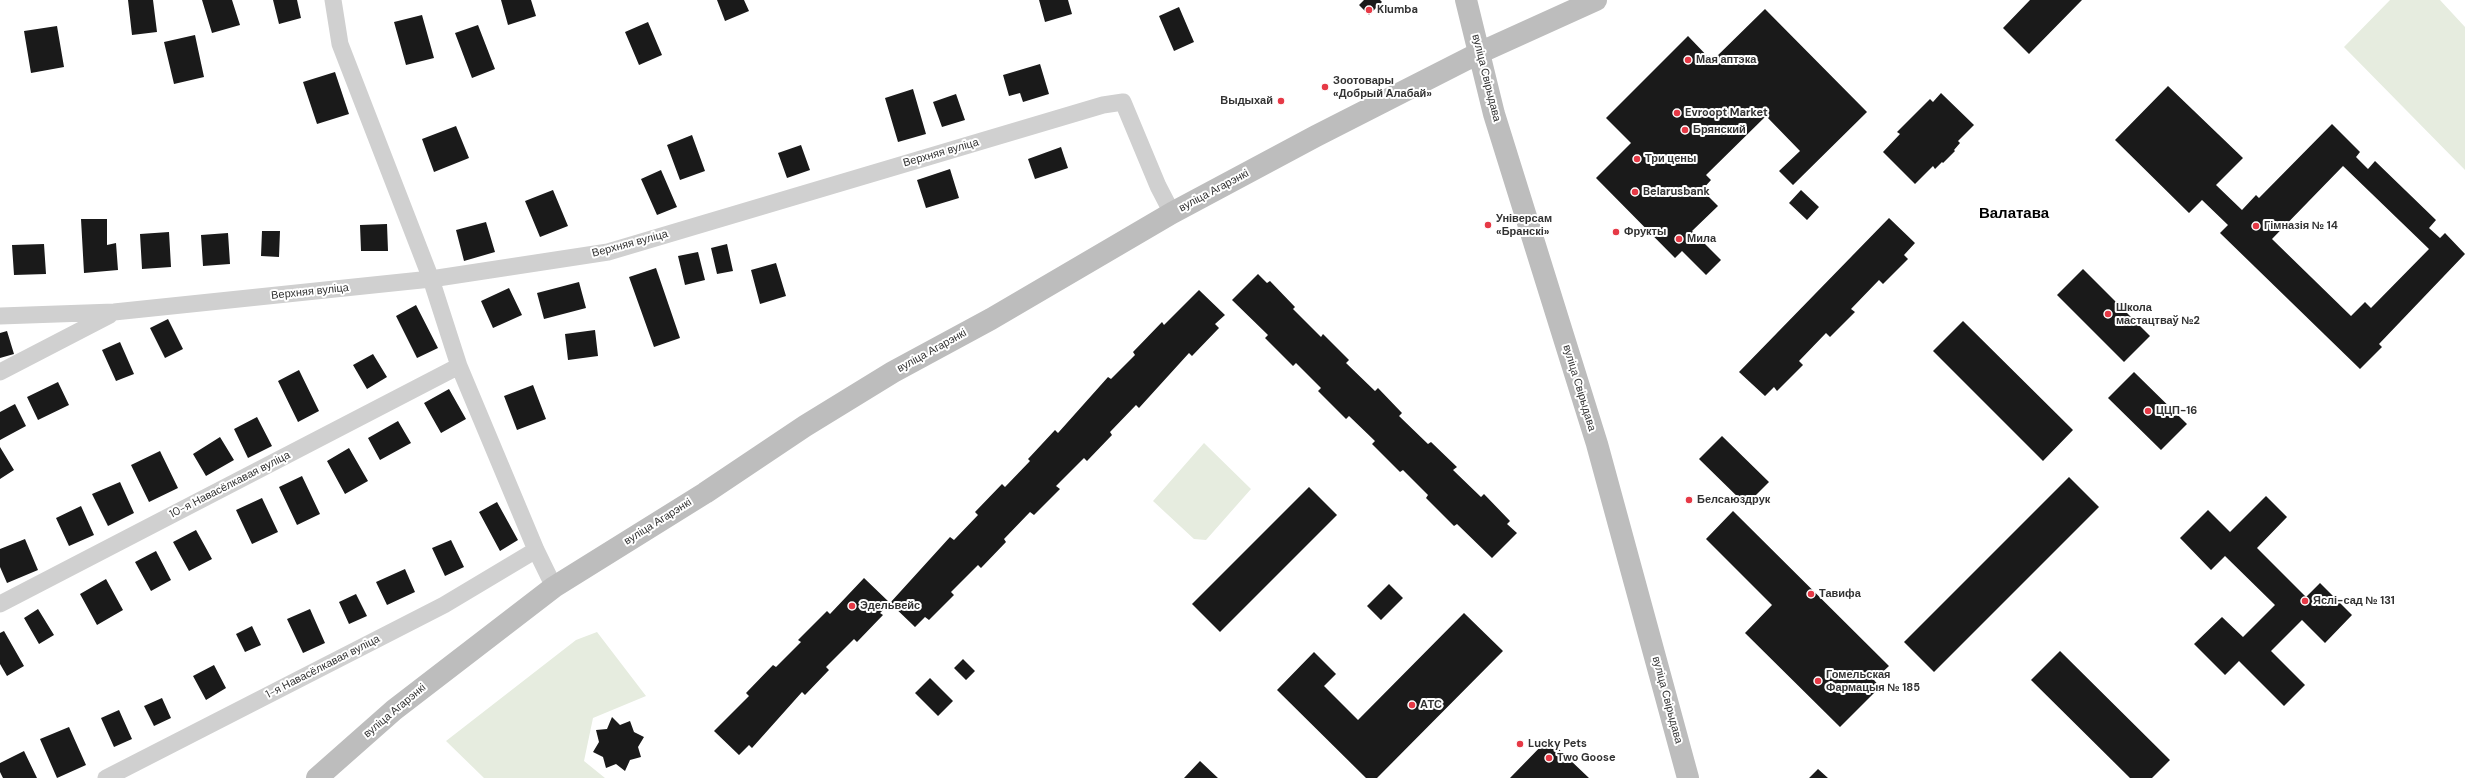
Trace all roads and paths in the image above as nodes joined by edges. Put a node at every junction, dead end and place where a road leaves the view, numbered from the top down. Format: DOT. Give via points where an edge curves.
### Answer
graph roads {
  1 [pos="333,0"];
  2 [pos="1466,0"];
  3 [pos="1596,0"];
  4 [pos="1479,53"];
  5 [pos="1172,213"];
  6 [pos="431,279"];
  7 [pos="114,312"];
  8 [pos="0,316"];
  9 [pos="459,366"];
  10 [pos="0,372"];
  11 [pos="536,550"];
  12 [pos="554,586"];
  13 [pos="0,604"];
  14 [pos="106,778"];
  15 [pos="317,778"];
  16 [pos="1688,778"];
  1 -- 6 [label="street" via="340,44"];
  2 -- 4 [label="main road, вуліца Свірыдава"];
  3 -- 4 [label="main road, вуліца Агарэнкі"];
  4 -- 5 [label="main road, вуліца Агарэнкі"];
  4 -- 16 [label="main road, вуліца Свірыдава" via="1494,114 1597,444"];
  5 -- 6 [label="street, Верхняя вуліца" via="1123,102 1095,108 608,252"];
  5 -- 12 [label="main road, вуліца Агарэнкі" via="991,319 893,372"];
  6 -- 7 [label="street, Верхняя вуліца"];
  6 -- 9 [label="street"];
  7 -- 8 [label="street, Верхняя вуліца"];
  7 -- 10 [label="street"];
  9 -- 11 [label="street"];
  9 -- 13 [label="street, 10-я Навасёлкавая вуліца"];
  11 -- 12 [label="street"];
  11 -- 14 [label="street, 1-я Навасёлкавая вуліца" via="444,605"];
  12 -- 15 [label="main road, вуліца Агарэнкі" via="394,710"];
}
